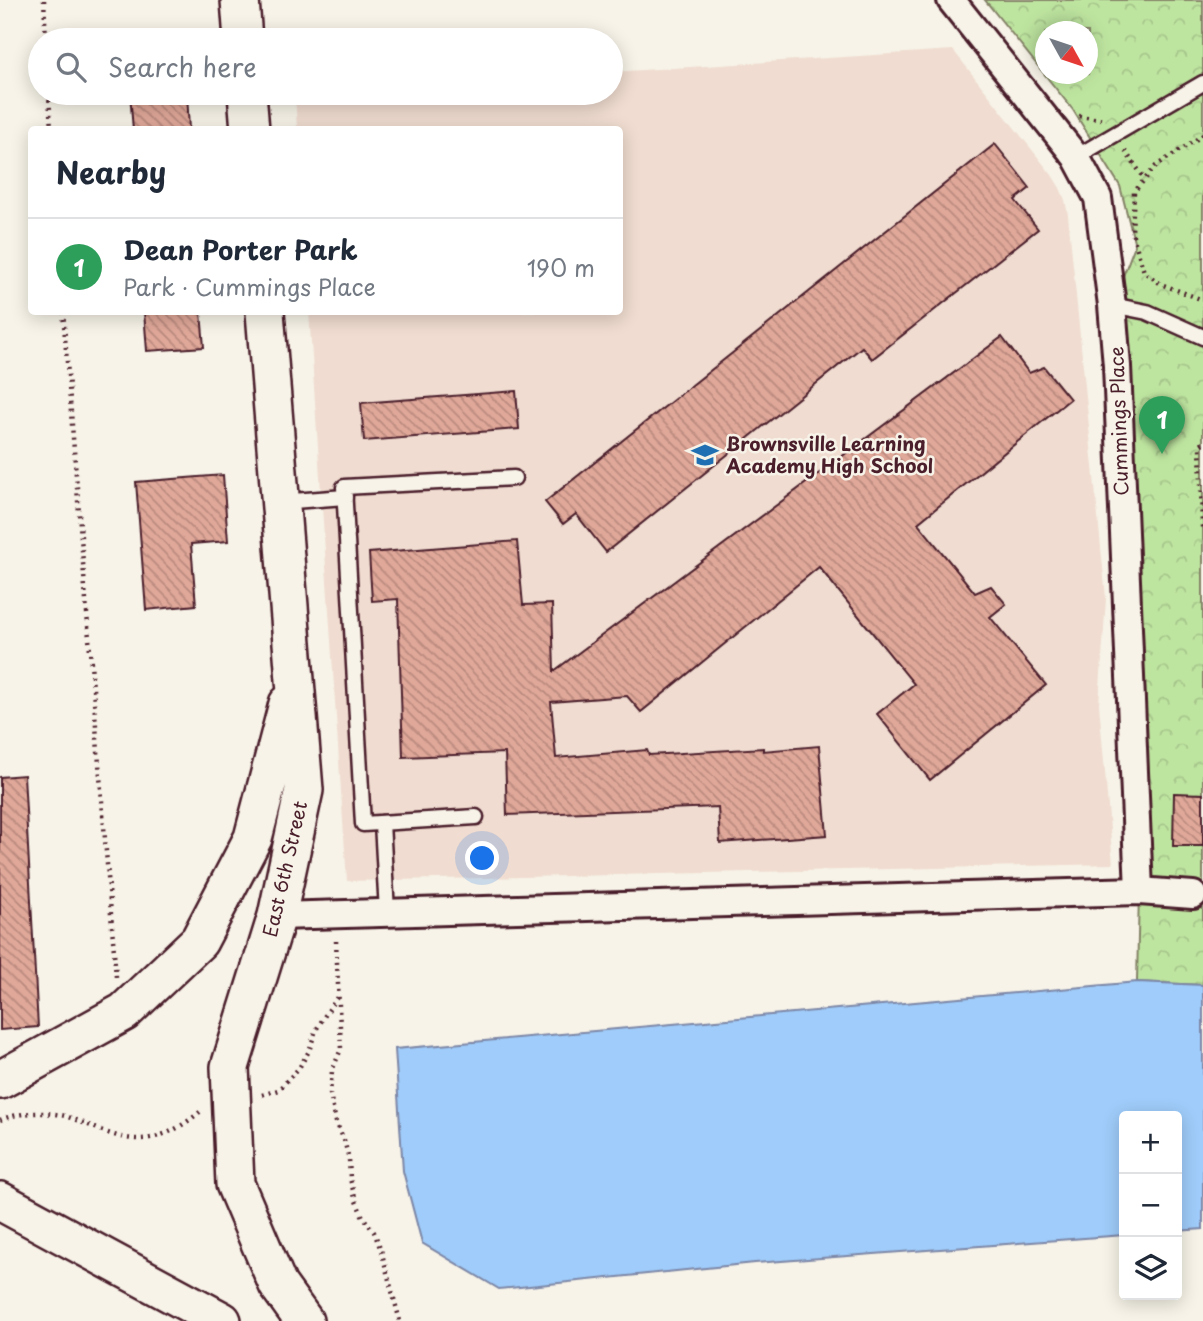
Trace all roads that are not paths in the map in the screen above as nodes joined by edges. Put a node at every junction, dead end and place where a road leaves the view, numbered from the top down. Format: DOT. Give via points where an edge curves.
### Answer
graph roads {
  1 [pos="240,0"];
  2 [pos="951,0"];
  3 [pos="242,28"];
  4 [pos="1203,83"];
  5 [pos="248,105"];
  6 [pos="250,126"];
  7 [pos="1076,157"];
  8 [pos="1112,305"];
  9 [pos="265,315"];
  10 [pos="1203,337"];
  11 [pos="514,478"];
  12 [pos="345,497"];
  13 [pos="281,502"];
  14 [pos="295,676"];
  15 [pos="476,817"];
  16 [pos="382,823"];
  17 [pos="1139,891"];
  18 [pos="1198,895"];
  19 [pos="387,912"];
  20 [pos="276,916"];
  21 [pos="0,1080"];
  22 [pos="10,1210"];
  23 [pos="222,1321"];
  24 [pos="304,1321"];
  1 -- 3 [label="main road"];
  2 -- 7 [label="street, Cummings Place"];
  4 -- 7 [label="lane"];
  5 -- 6 [label="main road"];
  7 -- 8 [label="street, Cummings Place" via="1098,198"];
  8 -- 10 [label="lane" via="1147,312"];
  8 -- 17 [label="street, Cummings Place"];
  9 -- 13 [label="main road, East 6th Street"];
  11 -- 12 [label="lane" via="344,487"];
  12 -- 13 [label="lane"];
  12 -- 16 [label="lane" via="363,824"];
  13 -- 14 [label="main road, East 6th Street"];
  14 -- 20 [label="main road, East 6th Street" via="304,790"];
  14 -- 21 [label="main road" via="253,838 199,941 124,1012"];
  15 -- 16 [label="lane"];
  16 -- 19 [label="lane"];
  17 -- 18 [label="street"];
  17 -- 19 [label="street"];
  19 -- 20 [label="street"];
  20 -- 24 [label="main road, East 6th Street" via="230,1067 235,1184 278,1285"];
  22 -- 23 [label="main road"];
}
